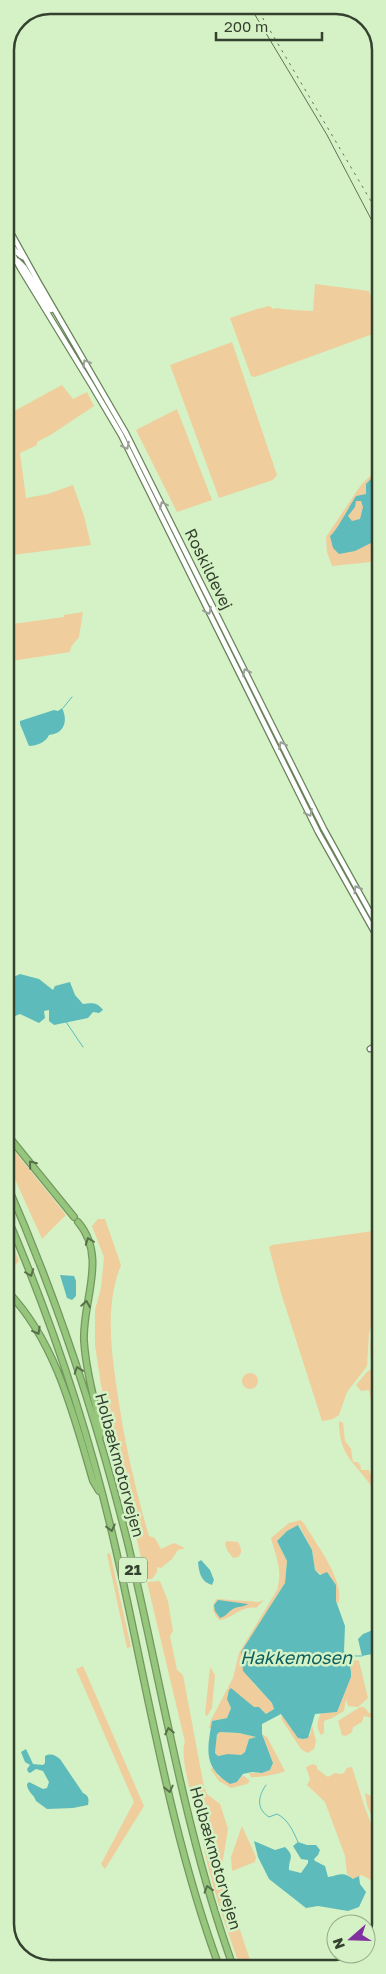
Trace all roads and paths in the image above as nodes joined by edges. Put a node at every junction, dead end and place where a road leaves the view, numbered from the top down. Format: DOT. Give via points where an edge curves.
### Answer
graph roads {
  1 [pos="14,239"];
  2 [pos="14,249"];
  3 [pos="24,258"];
  4 [pos="15,259"];
  5 [pos="68,333"];
  6 [pos="372,916"];
  7 [pos="372,928"];
  8 [pos="14,1143"];
  9 [pos="14,1200"];
  10 [pos="14,1234"];
  11 [pos="14,1299"];
  12 [pos="100,1438"];
  13 [pos="104,1500"];
  14 [pos="217,1960"];
  15 [pos="231,1960"];
  1 -- 3 [label="main road, Roskildevej"];
  2 -- 3 [label="main road"];
  3 -- 5 [label="main road, Roskildevej"];
  4 -- 5 [label="main road"];
  4 -- 7 [label="main road, Roskildevej, one-way" via="121,435 318,832"];
  6 -- 5 [label="main road, Roskildevej, one-way" via="324,829 130,440"];
  12 -- 8 [label="highway, one-way" via="101,1428 84,1340 85,1308 94,1258 88,1236"];
  12 -- 9 [label="highway, Holbækmotorvejen / 21, one-way" via="55,1302"];
  10 -- 13 [label="highway, Holbækmotorvejen / 21, one-way" via="70,1383"];
  11 -- 13 [label="highway, one-way" via="28,1315 48,1352 93,1481"];
  15 -- 12 [label="highway, Holbækmotorvejen / 21, one-way" via="189,1820 128,1545"];
  13 -- 14 [label="highway, Holbækmotorvejen / 21, one-way" via="177,1822"];
}
